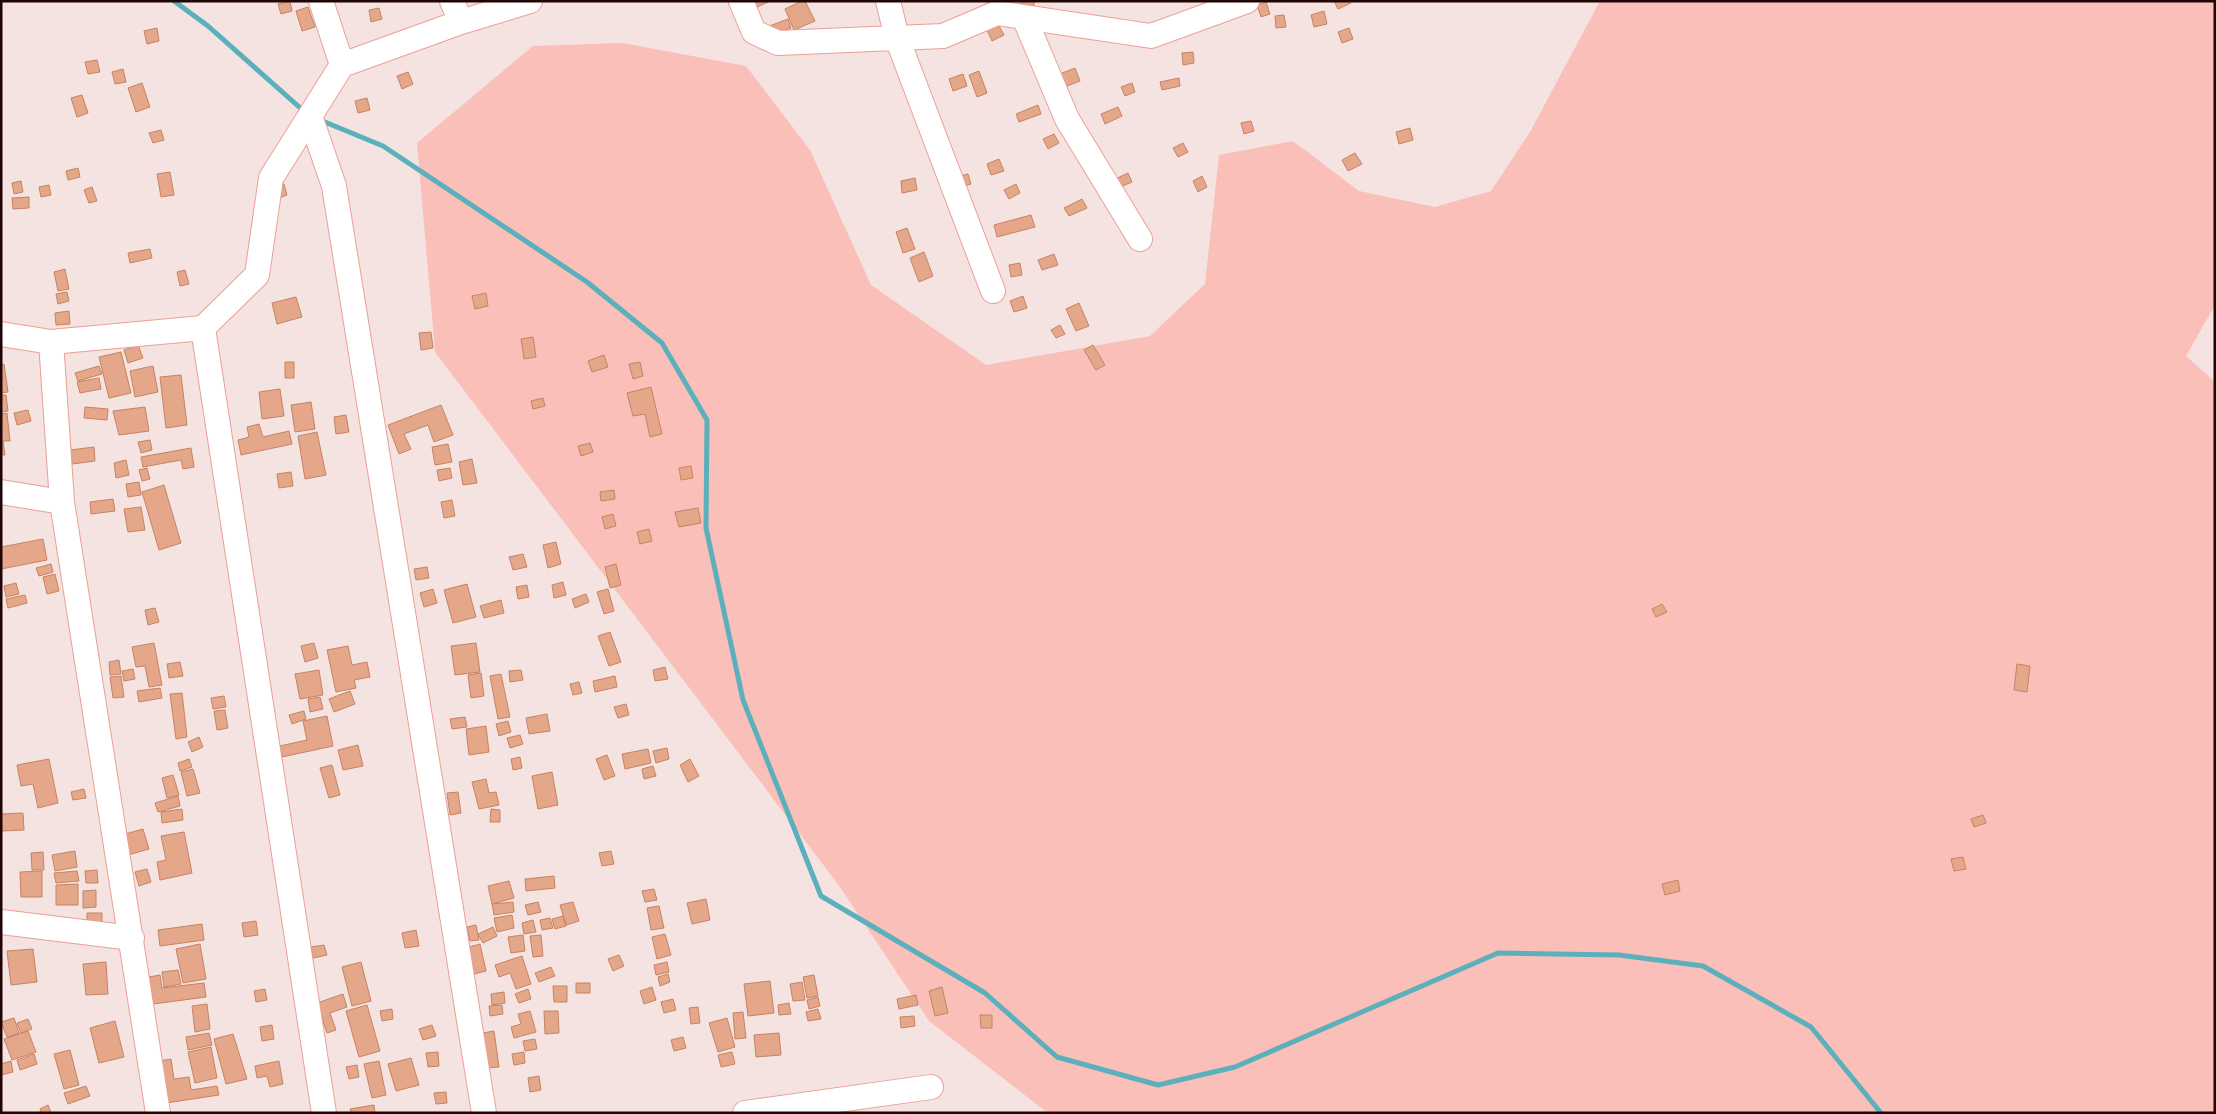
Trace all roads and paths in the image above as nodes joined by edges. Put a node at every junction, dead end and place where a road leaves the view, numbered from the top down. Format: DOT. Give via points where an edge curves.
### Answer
graph roads {
  1 [pos="321,1"];
  2 [pos="530,1"];
  3 [pos="741,1"];
  4 [pos="888,1"];
  5 [pos="1246,1"];
  6 [pos="987,7"];
  7 [pos="457,12"];
  8 [pos="1024,17"];
  9 [pos="897,38"];
  10 [pos="342,65"];
  11 [pos="310,116"];
  12 [pos="1140,239"];
  13 [pos="993,291"];
  14 [pos="203,328"];
  15 [pos="1,334"];
  16 [pos="52,342"];
  17 [pos="1,492"];
  18 [pos="62,502"];
  19 [pos="1,922"];
  20 [pos="132,938"];
  21 [pos="931,1087"];
  22 [pos="158,1113"];
  23 [pos="324,1113"];
  24 [pos="484,1113"];
  25 [pos="745,1113"];
  1 -- 10 [label="street"];
  2 -- 7 [label="street"];
  3 -- 9 [label="street" via="754,32 778,43"];
  4 -- 9 [label="street"];
  5 -- 8 [label="street" via="1151,36"];
  6 -- 8 [label="street"];
  6 -- 9 [label="street" via="943,36"];
  7 -- 10 [label="street"];
  8 -- 12 [label="street" via="1067,119"];
  9 -- 13 [label="street"];
  10 -- 11 [label="street"];
  11 -- 14 [label="street" via="271,178 257,275"];
  11 -- 24 [label="street" via="334,186"];
  14 -- 16 [label="street"];
  14 -- 23 [label="street"];
  15 -- 16 [label="street"];
  16 -- 18 [label="street"];
  17 -- 18 [label="street"];
  18 -- 20 [label="street"];
  19 -- 20 [label="street"];
  20 -- 22 [label="street"];
  21 -- 25 [label="street"];
}
